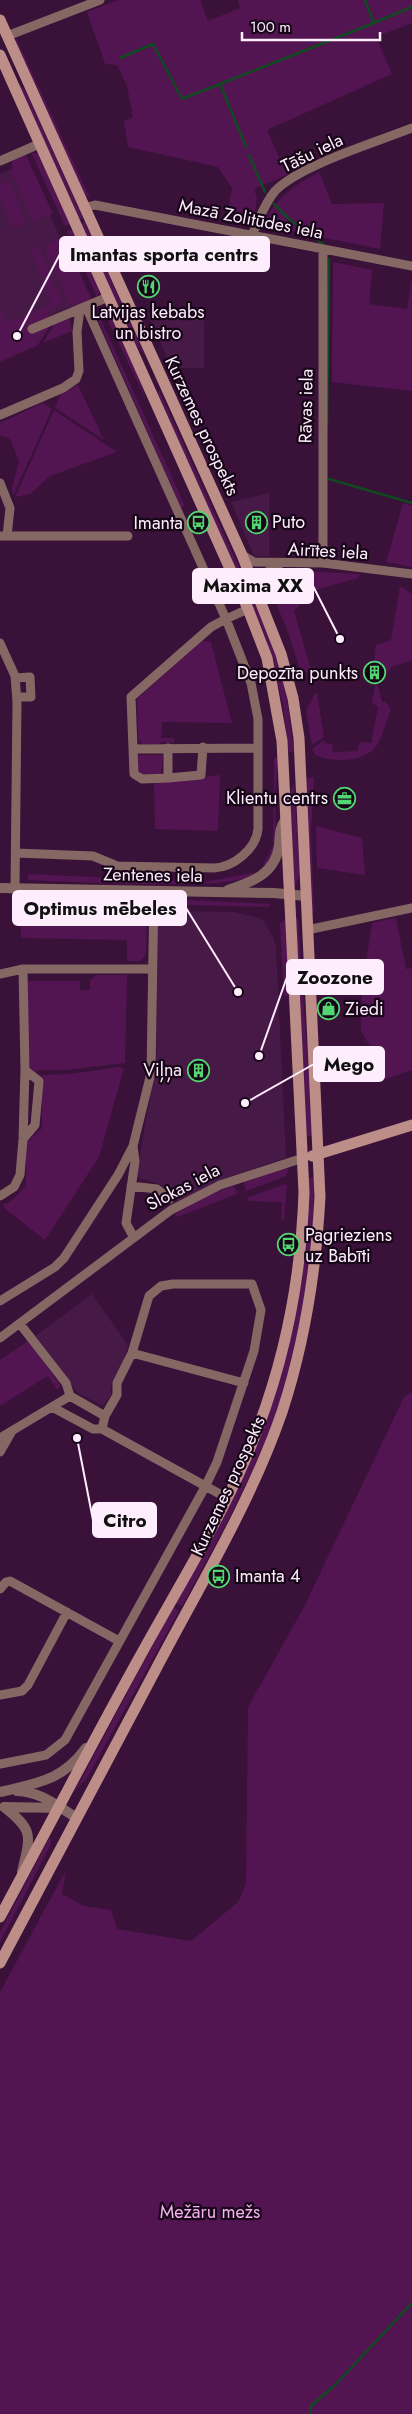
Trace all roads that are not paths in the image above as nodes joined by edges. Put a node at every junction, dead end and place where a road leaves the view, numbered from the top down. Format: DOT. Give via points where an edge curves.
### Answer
graph roads {
  1 [pos="100,0"];
  2 [pos="0,20"];
  3 [pos="7,36"];
  4 [pos="0,54"];
  5 [pos="29,84"];
  6 [pos="412,128"];
  7 [pos="39,144"];
  8 [pos="0,161"];
  9 [pos="84,208"];
  10 [pos="252,235"];
  11 [pos="323,250"];
  12 [pos="412,266"];
  13 [pos="108,297"];
  14 [pos="83,308"];
  15 [pos="32,329"];
  16 [pos="130,346"];
  17 [pos="162,383"];
  18 [pos="0,415"];
  19 [pos="0,483"];
  20 [pos="4,536"];
  21 [pos="128,536"];
  22 [pos="242,555"];
  23 [pos="283,563"];
  24 [pos="323,563"];
  25 [pos="412,574"];
  26 [pos="257,591"];
  27 [pos="248,609"];
  28 [pos="226,619"];
  29 [pos="0,643"];
  30 [pos="15,678"];
  31 [pos="17,697"];
  32 [pos="202,747"];
  33 [pos="168,748"];
  34 [pos="258,748"];
  35 [pos="133,749"];
  36 [pos="168,778"];
  37 [pos="285,820"];
  38 [pos="16,853"];
  39 [pos="0,888"];
  40 [pos="15,889"];
  41 [pos="154,891"];
  42 [pos="220,893"];
  43 [pos="289,896"];
  44 [pos="306,896"];
  45 [pos="412,908"];
  46 [pos="308,930"];
  47 [pos="23,969"];
  48 [pos="152,969"];
  49 [pos="0,974"];
  50 [pos="25,1070"];
  51 [pos="412,1125"];
  52 [pos="23,1138"];
  53 [pos="133,1146"];
  54 [pos="319,1154"];
  55 [pos="303,1158"];
  56 [pos="131,1186"];
  57 [pos="0,1196"];
  58 [pos="170,1199"];
  59 [pos="133,1236"];
  60 [pos="0,1301"];
  61 [pos="20,1324"];
  62 [pos="0,1338"];
  63 [pos="132,1353"];
  64 [pos="244,1383"];
  65 [pos="70,1396"];
  66 [pos="52,1407"];
  67 [pos="106,1416"];
  68 [pos="13,1429"];
  69 [pos="102,1429"];
  70 [pos="0,1438"];
  71 [pos="0,1452"];
  72 [pos="205,1487"];
  73 [pos="227,1498"];
  74 [pos="0,1589"];
  75 [pos="67,1612"];
  76 [pos="119,1641"];
  77 [pos="0,1695"];
  78 [pos="105,1720"];
  79 [pos="0,1764"];
  80 [pos="2,1792"];
  81 [pos="2,1806"];
  82 [pos="60,1808"];
  83 [pos="77,1818"];
  84 [pos="20,1881"];
  85 [pos="0,1917"];
  86 [pos="0,1963"];
  1 -- 3 [label="street"];
  2 -- 3 [label="main road, Kurzemes prospekts"];
  3 -- 5 [label="main road, Kurzemes prospekts"];
  4 -- 5 [label="main road" via="9,58"];
  4 -- 7 [label="main road, Kurzemes prospekts"];
  5 -- 9 [label="main road, Kurzemes prospekts"];
  6 -- 10 [label="street, Tāšu iela" via="338,156 303,172 276,190"];
  7 -- 8 [label="street"];
  7 -- 13 [label="main road, Kurzemes prospekts"];
  9 -- 10 [label="street, Mazā Zolitūdes iela" via="95,205"];
  9 -- 17 [label="main road, Kurzemes prospekts"];
  10 -- 11 [label="street, Mazā Zolitūdes iela"];
  11 -- 12 [label="street, Mazā Zolitūdes iela"];
  11 -- 24 [label="street, Rāvas iela"];
  13 -- 14 [label="street"];
  13 -- 16 [label="main road, Kurzemes prospekts"];
  14 -- 15 [label="street"];
  14 -- 18 [label="street" via="77,332 79,371 76,379 63,388"];
  14 -- 28 [label="street"];
  16 -- 17 [label="main road" via="152,380"];
  16 -- 27 [label="main road, Kurzemes prospekts"];
  17 -- 22 [label="main road, Kurzemes prospekts"];
  19 -- 20 [label="street" via="10,508"];
  20 -- 21 [label="street"];
  22 -- 23 [label="street" via="254,562"];
  22 -- 26 [label="main road, Kurzemes prospekts"];
  23 -- 24 [label="street, Airītes iela"];
  23 -- 26 [label="street, Airītes iela" via="265,573"];
  24 -- 25 [label="street, Airītes iela"];
  26 -- 44 [label="main road, Kurzemes prospekts" via="281,654 293,698 299,738"];
  27 -- 28 [label="street"];
  27 -- 37 [label="main road, Kurzemes prospekts" via="266,658 276,702 282,741"];
  28 -- 34 [label="street" via="251,683 258,719"];
  28 -- 35 [label="street" via="211,627 131,697"];
  29 -- 30 [label="street"];
  30 -- 31 [label="street"];
  30 -- 31 [label="street" via="30,677 31,697"];
  31 -- 38 [label="street"];
  32 -- 33 [label="street"];
  32 -- 34 [label="street"];
  32 -- 36 [label="street" via="201,774"];
  33 -- 35 [label="street"];
  33 -- 36 [label="street"];
  34 -- 38 [label="street" via="257,838 254,846 222,868 117,866 93,856"];
  35 -- 36 [label="street" via="134,774 142,780"];
  37 -- 42 [label="street" via="279,834 277,855 266,873"];
  37 -- 43 [label="main road, Kurzemes prospekts"];
  38 -- 40 [label="street"];
  39 -- 40 [label="street, Zentenes iela"];
  40 -- 41 [label="street, Zentenes iela"];
  41 -- 42 [label="street, Zentenes iela"];
  41 -- 48 [label="street"];
  42 -- 43 [label="street, Zentenes iela"];
  43 -- 44 [label="street, Zentenes iela"];
  43 -- 55 [label="main road, Kurzemes prospekts"];
  44 -- 46 [label="main road, Kurzemes prospekts"];
  45 -- 46 [label="street"];
  46 -- 54 [label="main road, Kurzemes prospekts"];
  47 -- 48 [label="street"];
  47 -- 49 [label="street"];
  47 -- 50 [label="street"];
  48 -- 53 [label="street" via="151,1074"];
  50 -- 52 [label="street"];
  50 -- 52 [label="street" via="39,1080 35,1125"];
  51 -- 54 [label="main road, Slokas iela"];
  52 -- 57 [label="street" via="17,1183 11,1192"];
  53 -- 56 [label="street" via="135,1162"];
  53 -- 60 [label="street" via="64,1258"];
  54 -- 55 [label="main road, Slokas iela"];
  54 -- 83 [label="main road, Kurzemes prospekts" via="320,1197 312,1285 302,1340 282,1412 242,1504"];
  55 -- 59 [label="street, Slokas iela" via="203,1192"];
  55 -- 73 [label="main road, Kurzemes prospekts" via="301,1246 286,1333 264,1410"];
  56 -- 58 [label="street" via="157,1189"];
  56 -- 59 [label="street" via="126,1223"];
  59 -- 61 [label="street, Slokas iela"];
  61 -- 62 [label="street, Slokas iela"];
  61 -- 65 [label="street" via="66,1383"];
  63 -- 64 [label="street"];
  63 -- 64 [label="street" via="145,1304 155,1288 173,1284 252,1284 261,1310"];
  63 -- 67 [label="street" via="117,1383 115,1401"];
  64 -- 72 [label="street"];
  65 -- 66 [label="street"];
  65 -- 67 [label="street"];
  66 -- 68 [label="street"];
  66 -- 69 [label="street" via="94,1429"];
  67 -- 69 [label="street"];
  68 -- 70 [label="street"];
  68 -- 71 [label="street"];
  69 -- 72 [label="street"];
  72 -- 73 [label="street"];
  72 -- 76 [label="street"];
  73 -- 78 [label="main road, Kurzemes prospekts"];
  74 -- 75 [label="street" via="10,1581"];
  75 -- 76 [label="street"];
  75 -- 77 [label="street" via="28,1685 22,1691"];
  76 -- 79 [label="street" via="63,1743 41,1757"];
  78 -- 80 [label="street" via="65,1772"];
  78 -- 82 [label="main road, Kurzemes prospekts"];
  80 -- 82 [label="street" via="28,1792 50,1799"];
  81 -- 82 [label="street"];
  81 -- 84 [label="street" via="22,1820 30,1838"];
  82 -- 83 [label="street"];
  82 -- 84 [label="main road, Kurzemes prospekts"];
  83 -- 86 [label="main road, Kurzemes prospekts"];
  84 -- 85 [label="main road, Kurzemes prospekts"];
}
